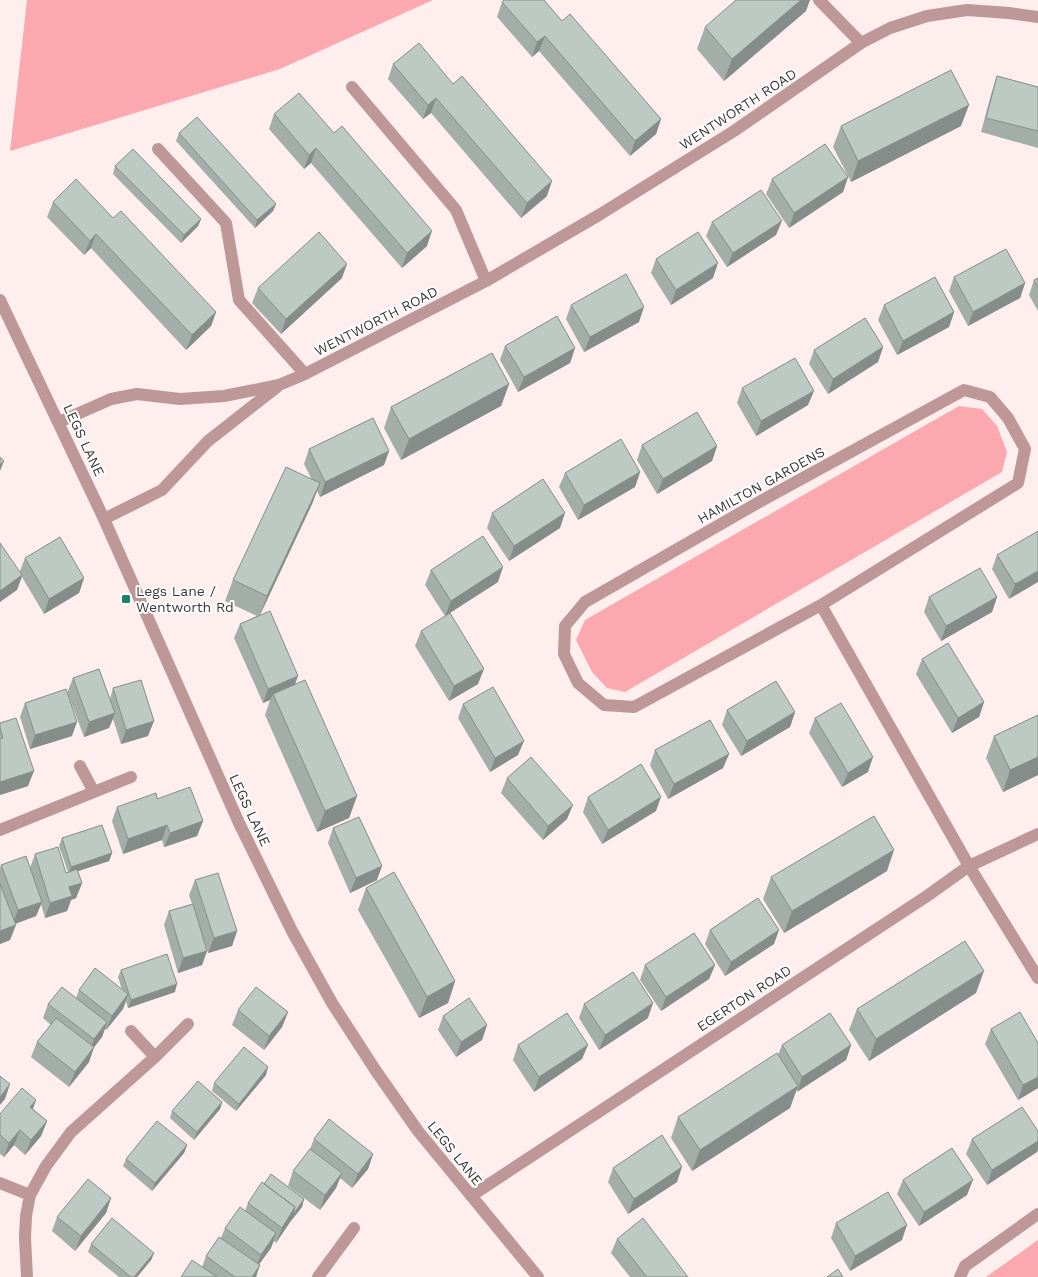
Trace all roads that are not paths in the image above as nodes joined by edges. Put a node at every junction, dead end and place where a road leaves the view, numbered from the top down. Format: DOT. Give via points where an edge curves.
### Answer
graph roads {
  1 [pos="819,0"];
  2 [pos="1011,6"];
  3 [pos="1038,17"];
  4 [pos="861,43"];
  5 [pos="352,87"];
  6 [pos="158,149"];
  7 [pos="486,282"];
  8 [pos="0,300"];
  9 [pos="3,310"];
  10 [pos="305,374"];
  11 [pos="279,385"];
  12 [pos="59,422"];
  13 [pos="104,519"];
  14 [pos="822,605"];
  15 [pos="80,766"];
  16 [pos="131,777"];
  17 [pos="94,792"];
  18 [pos="0,830"];
  19 [pos="1038,834"];
  20 [pos="969,866"];
  21 [pos="1038,978"];
  22 [pos="188,1024"];
  23 [pos="131,1031"];
  24 [pos="155,1057"];
  25 [pos="0,1183"];
  26 [pos="30,1195"];
  27 [pos="470,1196"];
  28 [pos="1038,1214"];
  29 [pos="354,1228"];
  30 [pos="325,1275"];
  31 [pos="27,1277"];
  32 [pos="538,1277"];
  33 [pos="960,1277"];
  1 -- 4 [label="street"];
  2 -- 3 [label="street, WENTWORTH ROAD"];
  2 -- 4 [label="street, WENTWORTH ROAD" via="927,16 890,28"];
  4 -- 7 [label="street, WENTWORTH ROAD" via="734,131"];
  5 -- 7 [label="street" via="456,210"];
  6 -- 10 [label="street" via="226,223 239,300"];
  7 -- 10 [label="street, WENTWORTH ROAD"];
  8 -- 9 [label="street, LEGS LANE"];
  9 -- 12 [label="street, LEGS LANE"];
  10 -- 11 [label="street, WENTWORTH ROAD"];
  11 -- 12 [label="street, WENTWORTH ROAD" via="224,396 180,399 137,394 111,399"];
  11 -- 13 [label="street, WENTWORTH ROAD" via="208,441 162,490"];
  12 -- 13 [label="street, LEGS LANE"];
  13 -- 27 [label="street, LEGS LANE" via="239,823 292,931 332,1004 376,1071"];
  14 -- 14 [label="street, HAMILTON GARDENS" via="634,707 604,705 578,683 564,654 564,626 585,602 964,390 990,397 1008,418 1025,450 1018,483"];
  14 -- 20 [label="street"];
  15 -- 17 [label="street"];
  16 -- 17 [label="street"];
  17 -- 18 [label="street"];
  19 -- 20 [label="street, EGERTON ROAD"];
  20 -- 21 [label="street"];
  20 -- 27 [label="street, EGERTON ROAD"];
  22 -- 24 [label="street"];
  23 -- 24 [label="street"];
  24 -- 26 [label="street" via="71,1132"];
  25 -- 26 [label="street"];
  26 -- 31 [label="street" via="25,1238"];
  27 -- 32 [label="street, LEGS LANE"];
  28 -- 33 [label="street" via="965,1266"];
  29 -- 30 [label="street"];
}
